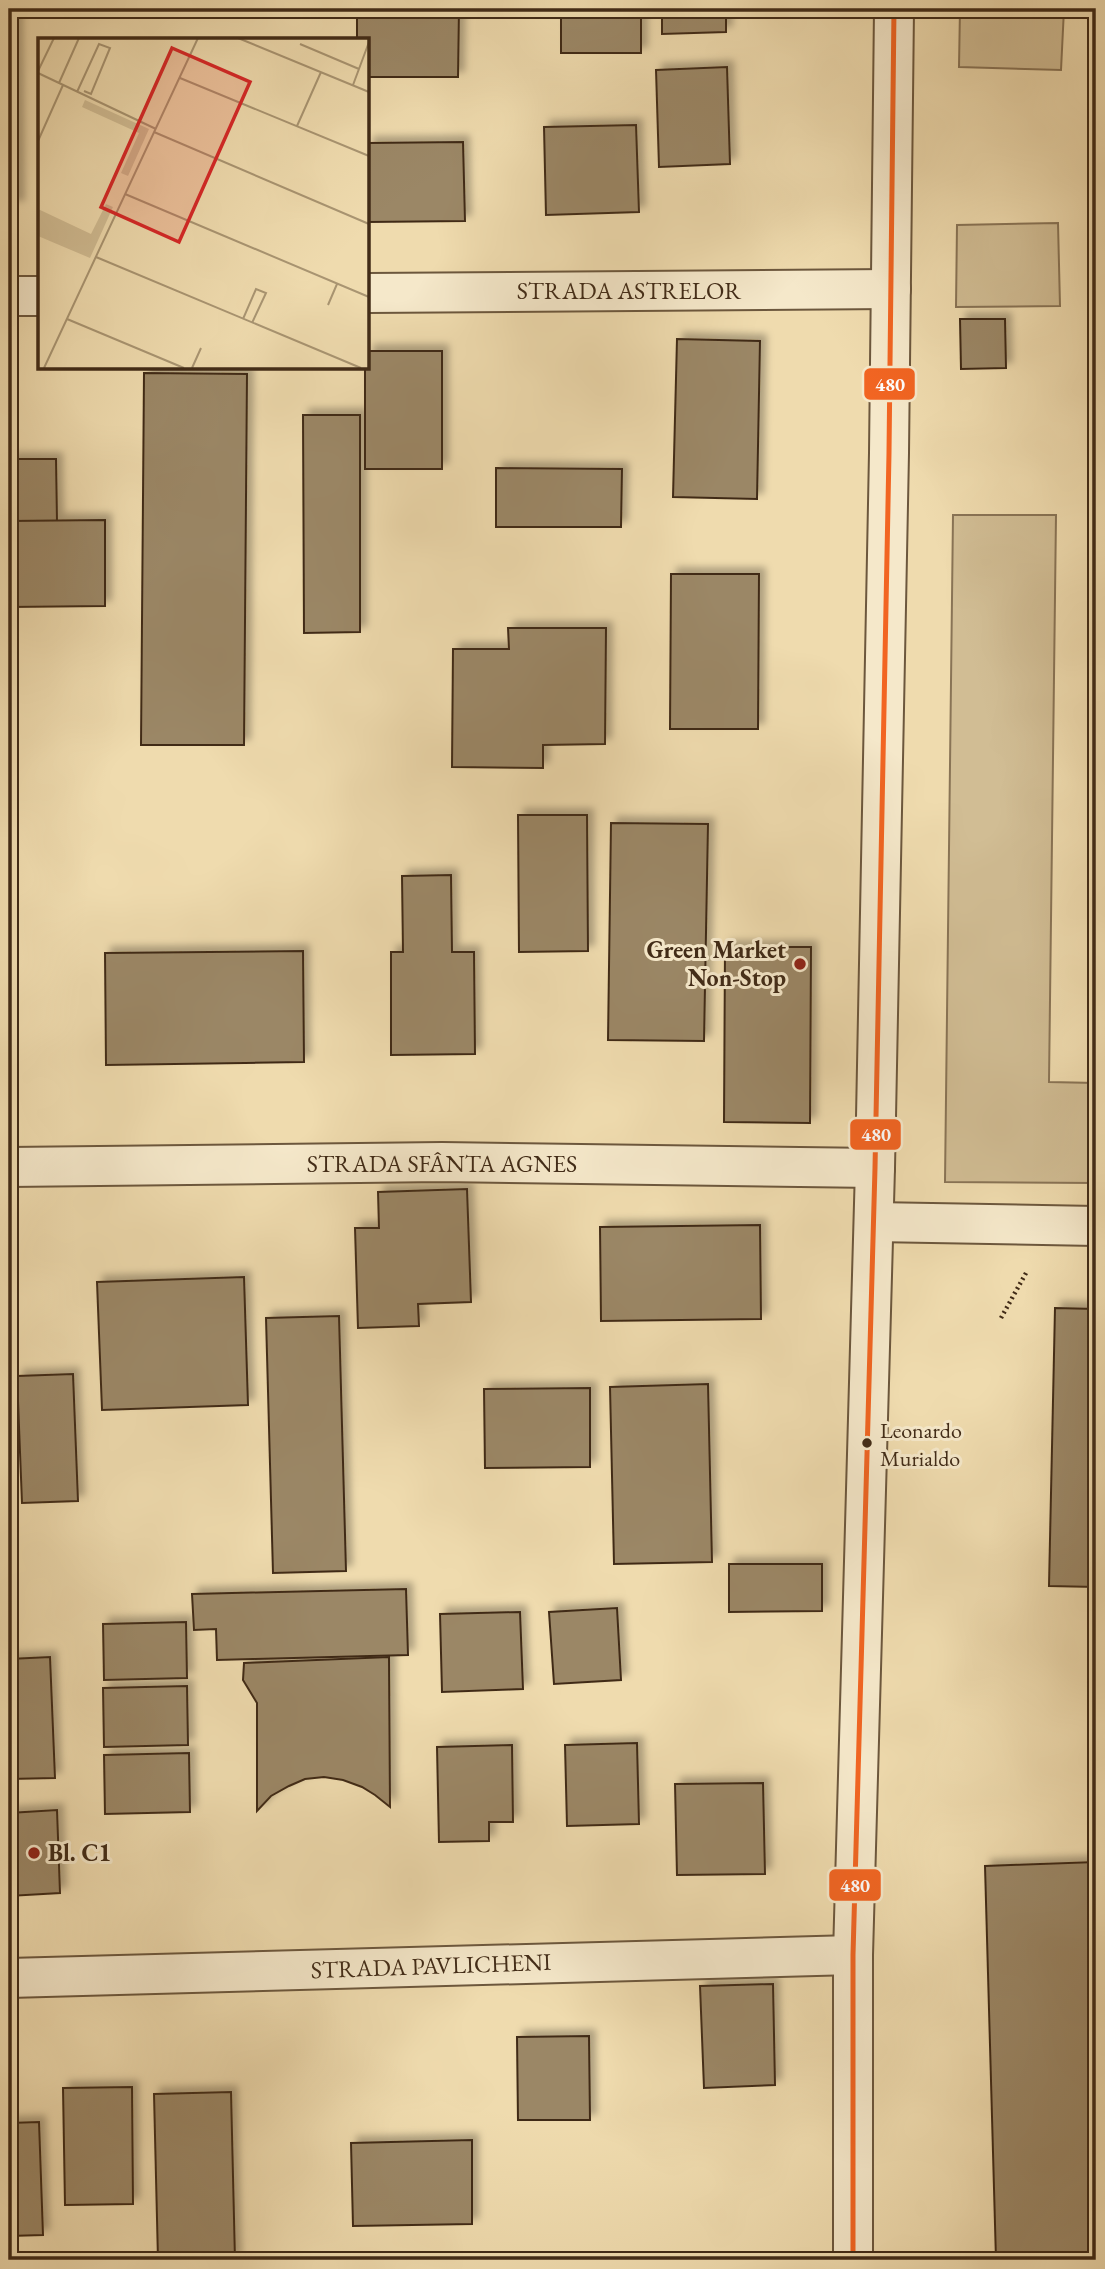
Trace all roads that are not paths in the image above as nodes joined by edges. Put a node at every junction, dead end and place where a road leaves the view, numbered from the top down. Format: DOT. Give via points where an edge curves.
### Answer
graph roads {
  1 [pos="894,9"];
  2 [pos="891,289"];
  3 [pos="369,293"];
  4 [pos="9,296"];
  5 [pos="38,296"];
  6 [pos="9,1167"];
  7 [pos="875,1168"];
  8 [pos="874,1222"];
  9 [pos="1096,1226"];
  10 [pos="853,1955"];
  11 [pos="9,1978"];
  12 [pos="853,2260"];
  1 -- 2 [label="street"];
  2 -- 3 [label="street, STRADA ASTRELOR"];
  2 -- 7 [label="street"];
  4 -- 5 [label="street"];
  6 -- 7 [label="street, STRADA SFÂNTA AGNES" via="442,1162"];
  7 -- 8 [label="street"];
  8 -- 9 [label="street"];
  8 -- 10 [label="street"];
  10 -- 11 [label="street, STRADA PAVLICHENI"];
  10 -- 12 [label="street"];
}
